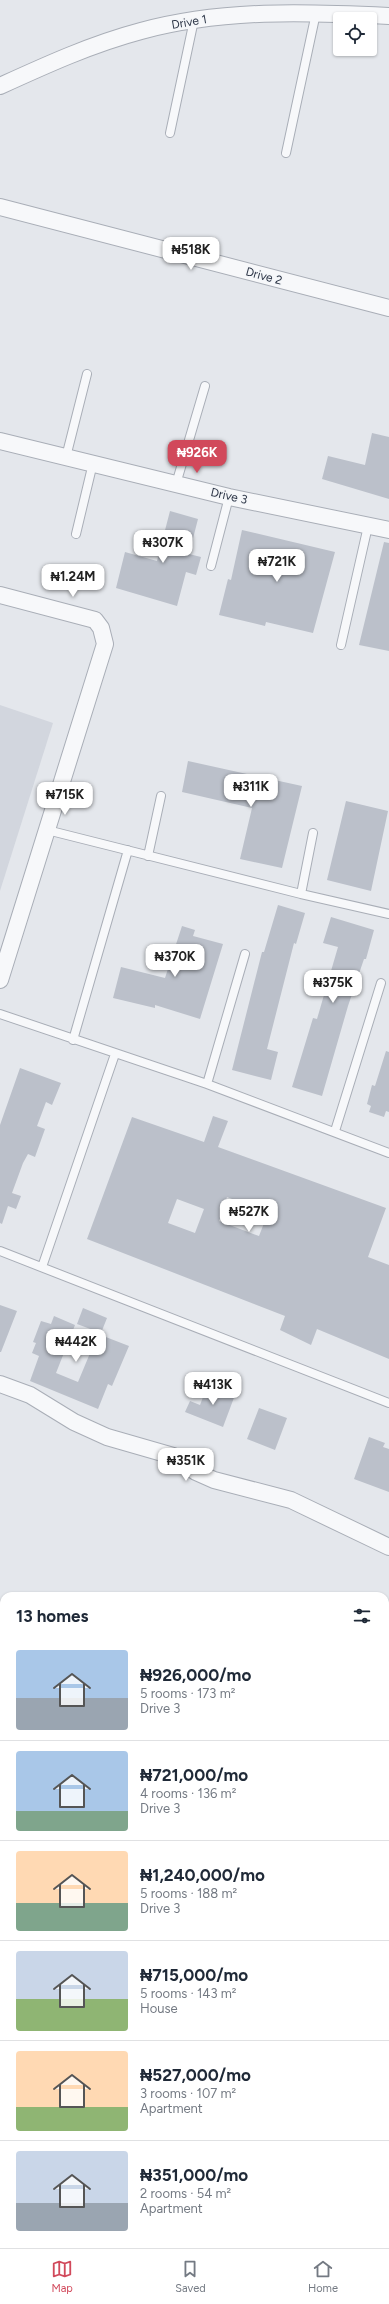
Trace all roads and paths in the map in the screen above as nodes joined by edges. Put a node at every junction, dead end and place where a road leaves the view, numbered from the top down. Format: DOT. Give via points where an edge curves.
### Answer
graph roads {
  1 [pos="316,13"];
  2 [pos="389,16"];
  3 [pos="194,20"];
  4 [pos="0,86"];
  5 [pos="170,133"];
  6 [pos="286,154"];
  7 [pos="0,207"];
  8 [pos="389,308"];
  9 [pos="87,374"];
  10 [pos="205,386"];
  11 [pos="0,441"];
  12 [pos="66,457"];
  13 [pos="93,463"];
  14 [pos="176,484"];
  15 [pos="229,497"];
  16 [pos="368,526"];
  17 [pos="389,530"];
  18 [pos="76,534"];
  19 [pos="212,566"];
  20 [pos="2,599"];
  21 [pos="341,645"];
  22 [pos="162,796"];
  23 [pos="47,830"];
  24 [pos="313,832"];
  25 [pos="128,850"];
  26 [pos="148,856"];
  27 [pos="301,894"];
  28 [pos="389,914"];
  29 [pos="245,954"];
  30 [pos="0,980"];
  31 [pos="381,983"];
  32 [pos="0,1014"];
  33 [pos="73,1040"];
  34 [pos="115,1054"];
  35 [pos="207,1084"];
  36 [pos="335,1131"];
  37 [pos="389,1153"];
  38 [pos="0,1251"];
  39 [pos="42,1266"];
  40 [pos="0,1384"];
  41 [pos="389,1403"];
  42 [pos="389,1546"];
  1 -- 2 [label="street, Drive 1"];
  1 -- 3 [label="street, Drive 1" via="242,14"];
  1 -- 6 [label="lane"];
  3 -- 4 [label="street, Drive 1" via="124,36 64,57"];
  3 -- 5 [label="lane"];
  7 -- 8 [label="street, Drive 2"];
  9 -- 12 [label="lane"];
  10 -- 14 [label="lane"];
  11 -- 12 [label="street, Drive 3"];
  12 -- 13 [label="street, Drive 3"];
  13 -- 14 [label="street, Drive 3"];
  13 -- 18 [label="lane"];
  14 -- 15 [label="street, Drive 3"];
  15 -- 16 [label="street, Drive 3"];
  15 -- 19 [label="lane"];
  16 -- 17 [label="street, Drive 3"];
  16 -- 21 [label="lane"];
  20 -- 23 [label="street" via="95,620 104,636 105,644"];
  22 -- 26 [label="lane"];
  23 -- 25 [label="lane"];
  23 -- 30 [label="street"];
  24 -- 27 [label="lane"];
  25 -- 26 [label="lane"];
  25 -- 33 [label="lane"];
  26 -- 27 [label="lane"];
  27 -- 28 [label="lane"];
  29 -- 35 [label="lane"];
  31 -- 36 [label="lane"];
  32 -- 33 [label="lane"];
  33 -- 34 [label="lane"];
  34 -- 35 [label="lane"];
  34 -- 39 [label="lane"];
  35 -- 36 [label="lane"];
  36 -- 37 [label="lane"];
  38 -- 39 [label="lane"];
  39 -- 41 [label="lane"];
  40 -- 42 [label="street" via="30,1395 74,1422 107,1437 173,1456 196,1472 214,1480 291,1500"];
}
